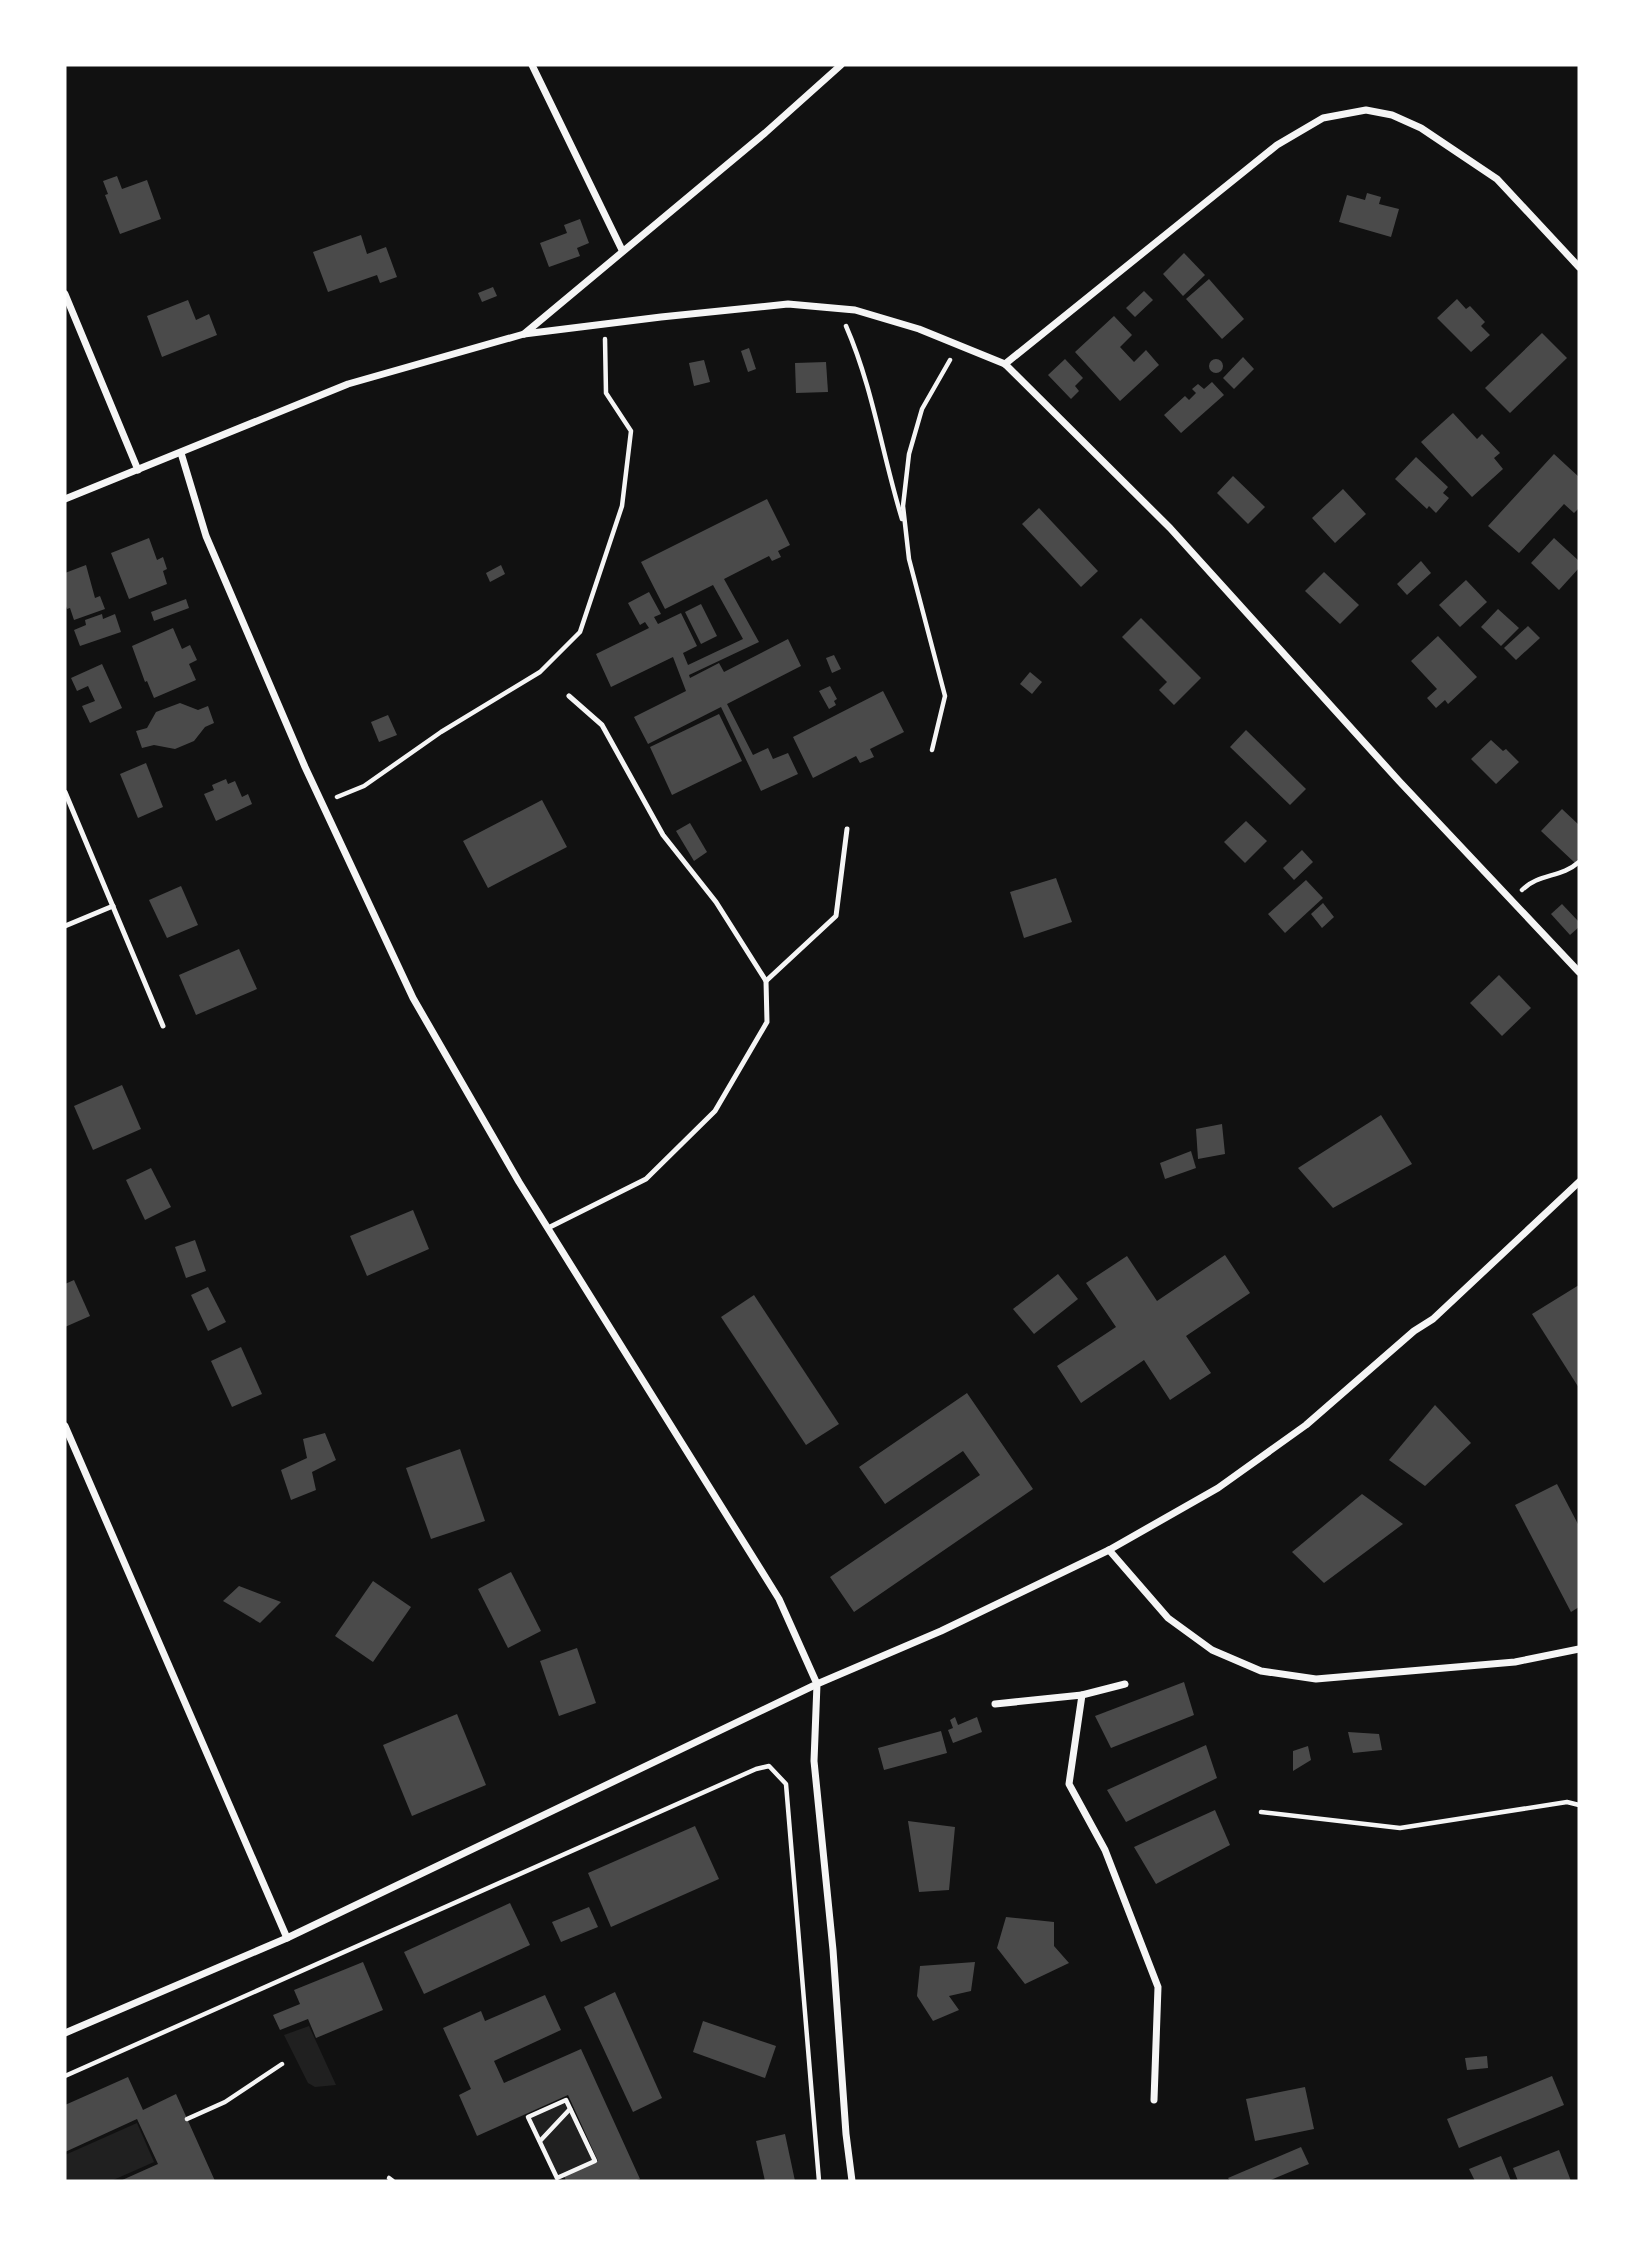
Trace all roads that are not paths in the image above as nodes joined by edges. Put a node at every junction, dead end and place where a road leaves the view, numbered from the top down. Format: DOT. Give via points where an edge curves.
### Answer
graph roads {
  1 [pos="533,65"];
  2 [pos="841,65"];
  3 [pos="622,250"];
  4 [pos="1579,267"];
  5 [pos="65,294"];
  6 [pos="524,334"];
  7 [pos="1005,364"];
  8 [pos="181,453"];
  9 [pos="138,470"];
  10 [pos="65,499"];
  11 [pos="569,696"];
  12 [pos="65,792"];
  13 [pos="847,830"];
  14 [pos="113,906"];
  15 [pos="65,926"];
  16 [pos="1579,972"];
  17 [pos="766,981"];
  18 [pos="163,1026"];
  19 [pos="1579,1182"];
  20 [pos="548,1228"];
  21 [pos="65,1426"];
  22 [pos="1109,1550"];
  23 [pos="1579,1649"];
  24 [pos="817,1684"];
  25 [pos="1125,1684"];
  26 [pos="1082,1695"];
  27 [pos="995,1704"];
  28 [pos="288,1938"];
  29 [pos="65,2033"];
  30 [pos="1154,2100"];
  31 [pos="852,2181"];
  1 -- 3 [label="street"];
  2 -- 3 [label="street"];
  3 -- 6 [label="street"];
  4 -- 7 [label="street" via="1497,179 1421,128 1366,110 1323,118 1277,145"];
  5 -- 9 [label="street"];
  6 -- 7 [label="street" via="788,304 855,310 919,329"];
  6 -- 8 [label="street" via="348,384"];
  7 -- 16 [label="street" via="1170,528"];
  8 -- 9 [label="street"];
  8 -- 20 [label="street" via="206,536 413,998"];
  9 -- 10 [label="street"];
  11 -- 17 [label="lane" via="602,725 663,835 716,902"];
  12 -- 14 [label="lane"];
  13 -- 17 [label="lane" via="835,916"];
  14 -- 15 [label="lane"];
  14 -- 18 [label="lane"];
  17 -- 20 [label="lane" via="767,1022 715,1111 646,1179"];
  19 -- 22 [label="street" via="1433,1318 1306,1425 1218,1488"];
  20 -- 24 [label="street" via="779,1600"];
  21 -- 28 [label="street"];
  22 -- 23 [label="street" via="1168,1618 1212,1650 1261,1671 1316,1679 1516,1662"];
  22 -- 24 [label="street" via="941,1631"];
  24 -- 28 [label="street"];
  24 -- 31 [label="street" via="814,1761"];
  25 -- 26 [label="street"];
  26 -- 27 [label="street"];
  26 -- 30 [label="street" via="1069,1784 1105,1850 1158,1987"];
  28 -- 29 [label="street"];
}
